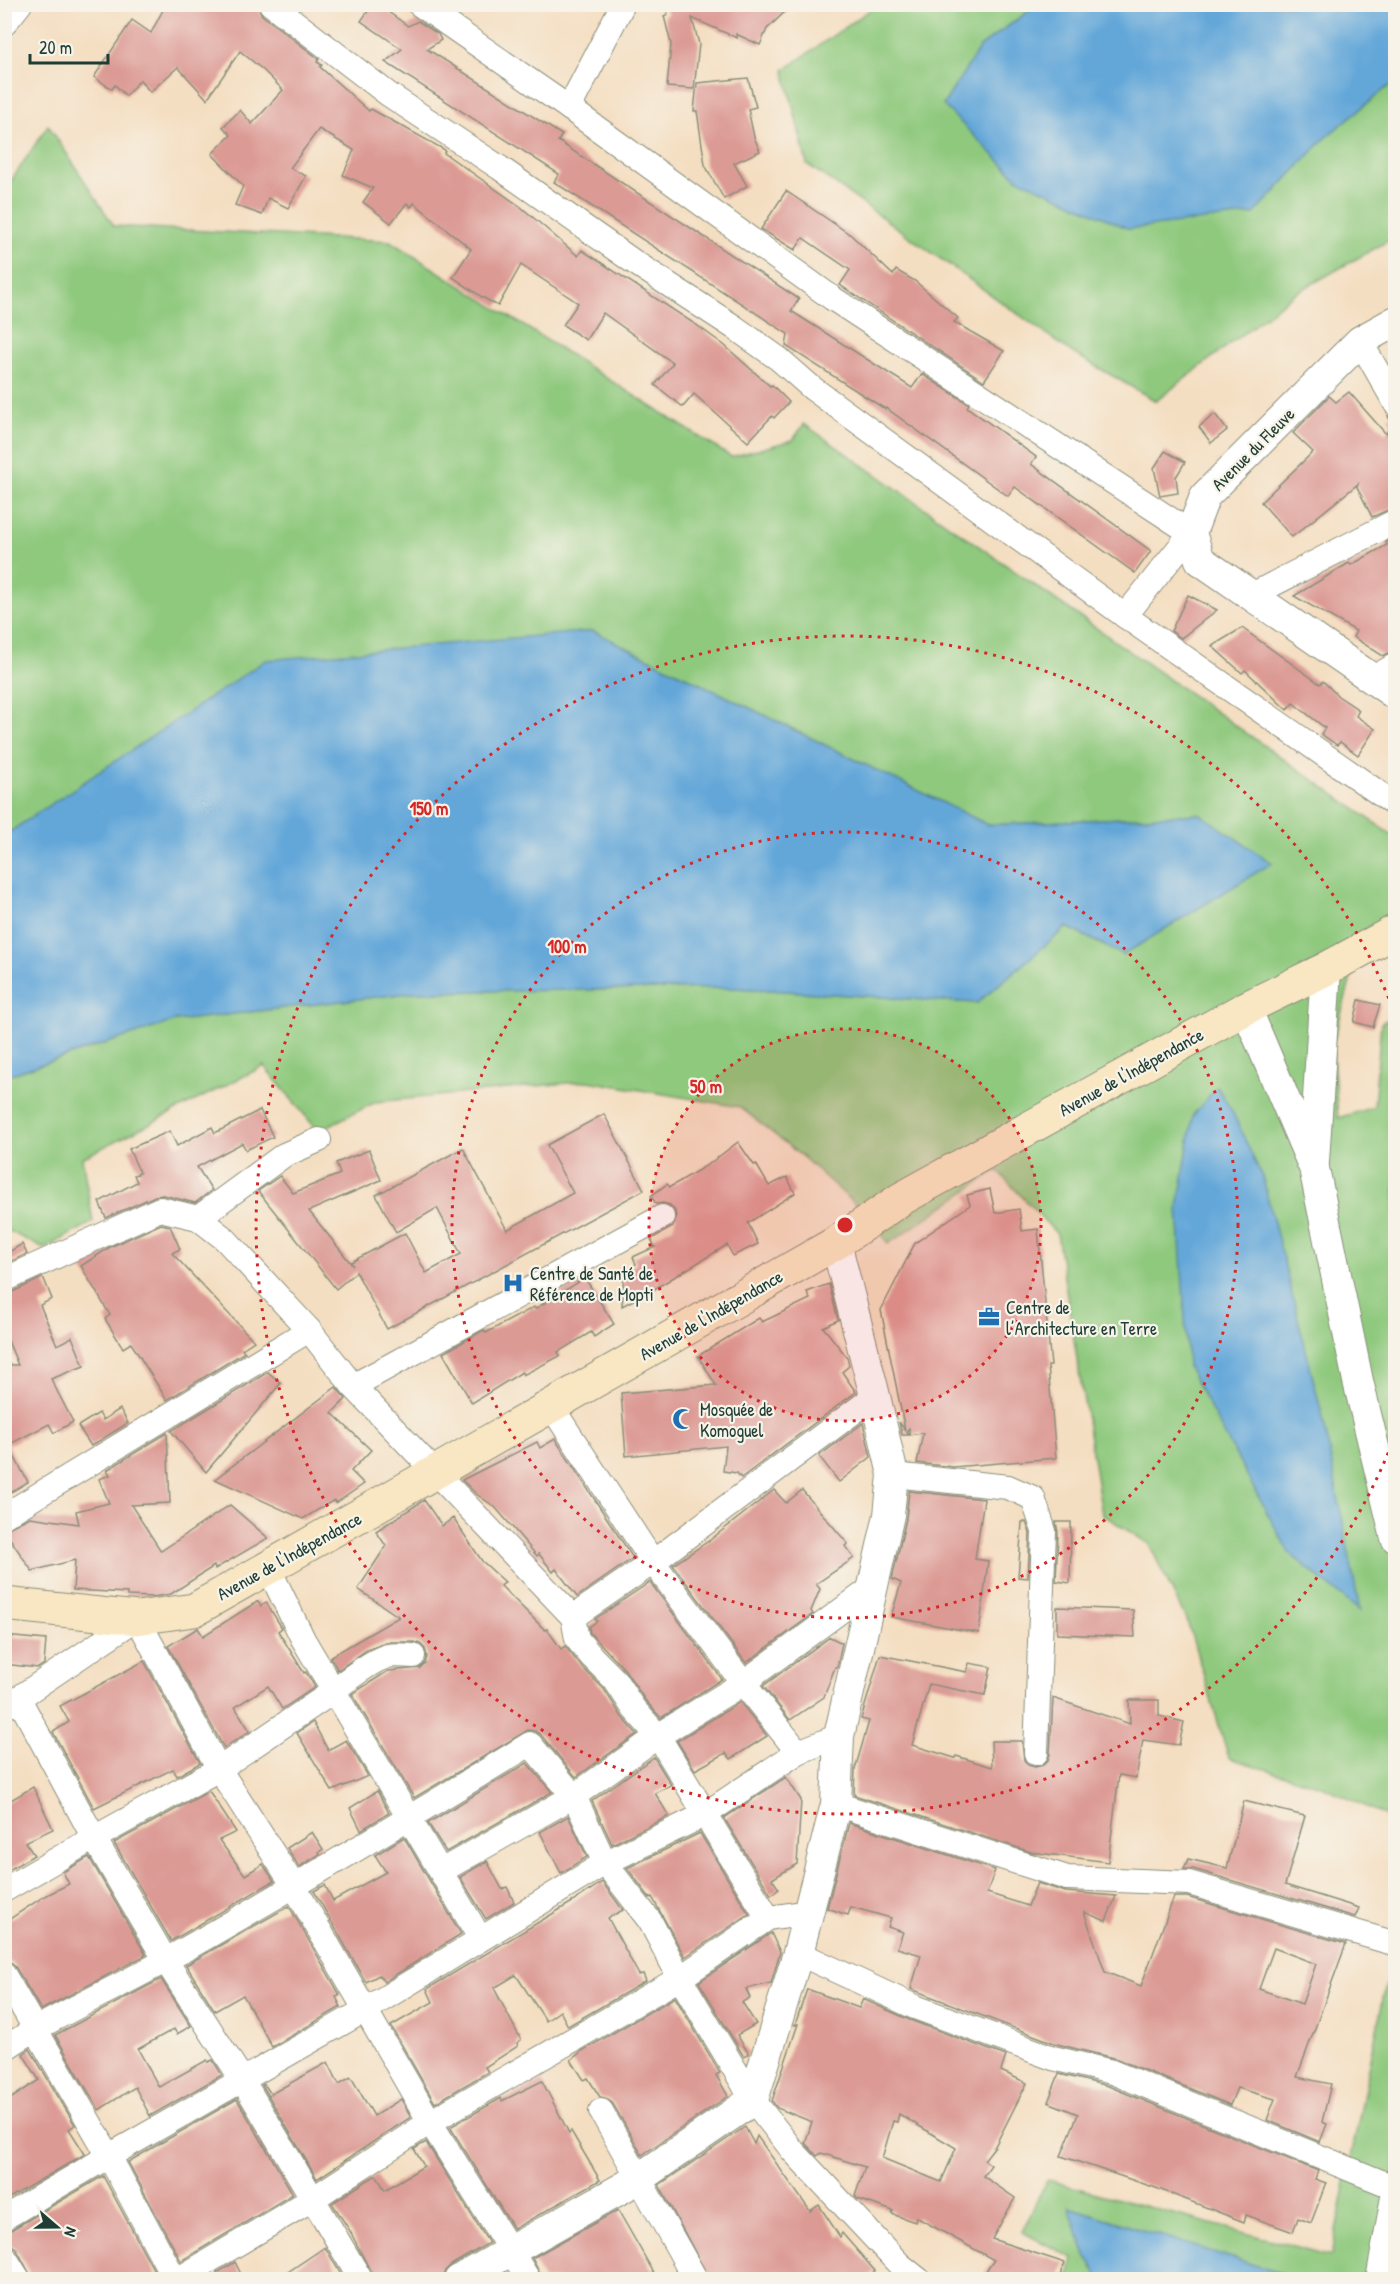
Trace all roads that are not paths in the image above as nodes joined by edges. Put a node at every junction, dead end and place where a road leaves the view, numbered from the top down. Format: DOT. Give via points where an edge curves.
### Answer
graph roads {
  1 [pos="20,4"];
  2 [pos="271,4"];
  3 [pos="419,4"];
  4 [pos="623,4"];
  5 [pos="4,24"];
  6 [pos="569,108"];
  7 [pos="1395,321"];
  8 [pos="1360,341"];
  9 [pos="1395,404"];
  10 [pos="1395,521"];
  11 [pos="1191,533"];
  12 [pos="1252,595"];
  13 [pos="1125,616"];
  14 [pos="1383,672"];
  15 [pos="1395,695"];
  16 [pos="1395,805"];
  17 [pos="1395,931"];
  18 [pos="1326,969"];
  19 [pos="1246,1008"];
  20 [pos="319,1140"];
  21 [pos="1314,1168"];
  22 [pos="198,1218"];
  23 [pos="662,1218"];
  24 [pos="836,1244"];
  25 [pos="4,1280"];
  26 [pos="309,1330"];
  27 [pos="353,1386"];
  28 [pos="875,1396"];
  29 [pos="551,1406"];
  30 [pos="435,1474"];
  31 [pos="893,1474"];
  32 [pos="4,1516"];
  33 [pos="1395,1538"];
  34 [pos="653,1562"];
  35 [pos="268,1568"];
  36 [pos="873,1587"];
  37 [pos="4,1604"];
  38 [pos="573,1617"];
  39 [pos="137,1618"];
  40 [pos="413,1656"];
  41 [pos="743,1683"];
  42 [pos="334,1691"];
  43 [pos="12,1704"];
  44 [pos="658,1736"];
  45 [pos="839,1737"];
  46 [pos="798,1752"];
  47 [pos="1036,1753"];
  48 [pos="219,1769"];
  49 [pos="574,1796"];
  50 [pos="836,1804"];
  51 [pos="704,1815"];
  52 [pos="410,1818"];
  53 [pos="94,1838"];
  54 [pos="605,1863"];
  55 [pos="441,1871"];
  56 [pos="294,1886"];
  57 [pos="4,1890"];
  58 [pos="809,1912"];
  59 [pos="768,1918"];
  60 [pos="480,1938"];
  61 [pos="1395,1944"];
  62 [pos="798,1953"];
  63 [pos="165,1961"];
  64 [pos="4,1975"];
  65 [pos="680,1978"];
  66 [pos="365,2010"];
  67 [pos="35,2029"];
  68 [pos="4,2049"];
  69 [pos="243,2081"];
  70 [pos="753,2100"];
  71 [pos="601,2111"];
  72 [pos="430,2122"];
  73 [pos="109,2156"];
  74 [pos="638,2179"];
  75 [pos="1395,2188"];
  76 [pos="1395,2197"];
  77 [pos="314,2198"];
  78 [pos="4,2218"];
  79 [pos="511,2250"];
  80 [pos="4,2256"];
  81 [pos="19,2280"];
  82 [pos="176,2280"];
  83 [pos="361,2280"];
  84 [pos="459,2280"];
  85 [pos="529,2280"];
  86 [pos="696,2280"];
  87 [pos="919,2280"];
  88 [pos="1381,2280"];
  1 -- 5 [label="street"];
  2 -- 13 [label="street" via="388,94 779,359 812,388"];
  3 -- 6 [label="street"];
  4 -- 6 [label="street"];
  6 -- 11 [label="street" via="832,298"];
  7 -- 8 [label="street, Avenue du Fleuve"];
  8 -- 9 [label="street"];
  8 -- 11 [label="street, Avenue du Fleuve" via="1205,496"];
  10 -- 12 [label="street"];
  11 -- 12 [label="street" via="1200,560"];
  11 -- 13 [label="street"];
  12 -- 14 [label="street"];
  13 -- 16 [label="street"];
  14 -- 15 [label="street"];
  17 -- 18 [label="main road, Avenue de l'Indépendance"];
  18 -- 19 [label="main road, Avenue de l'Indépendance"];
  18 -- 21 [label="street"];
  19 -- 21 [label="street"];
  19 -- 24 [label="main road, Avenue de l'Indépendance" via="901,1199"];
  20 -- 22 [label="street" via="284,1155"];
  21 -- 33 [label="street"];
  22 -- 25 [label="street" via="160,1209"];
  22 -- 26 [label="street" via="225,1239"];
  23 -- 27 [label="street"];
  24 -- 28 [label="street"];
  24 -- 29 [label="main road, Avenue de l'Indépendance"];
  26 -- 27 [label="street"];
  26 -- 32 [label="street"];
  27 -- 30 [label="street"];
  28 -- 31 [label="street"];
  28 -- 34 [label="street"];
  29 -- 30 [label="main road, Avenue de l'Indépendance"];
  29 -- 34 [label="street"];
  30 -- 35 [label="main road, Avenue de l'Indépendance"];
  30 -- 38 [label="street"];
  31 -- 36 [label="street" via="889,1515"];
  31 -- 47 [label="street" via="1008,1487 1033,1498 1044,1531"];
  34 -- 38 [label="street"];
  34 -- 41 [label="street"];
  35 -- 39 [label="main road, Avenue de l'Indépendance" via="194,1610"];
  35 -- 42 [label="street"];
  36 -- 41 [label="street"];
  36 -- 45 [label="street"];
  37 -- 39 [label="main road, Avenue de l'Indépendance"];
  38 -- 44 [label="street" via="577,1639"];
  39 -- 43 [label="street"];
  39 -- 48 [label="street"];
  40 -- 42 [label="street" via="387,1656"];
  41 -- 44 [label="street"];
  41 -- 46 [label="street"];
  42 -- 48 [label="street"];
  42 -- 52 [label="street"];
  43 -- 53 [label="street"];
  44 -- 49 [label="street"];
  44 -- 51 [label="street"];
  45 -- 46 [label="street"];
  45 -- 50 [label="street"];
  46 -- 51 [label="street"];
  48 -- 53 [label="street"];
  48 -- 56 [label="street"];
  49 -- 52 [label="street" via="530,1744"];
  49 -- 54 [label="street"];
  49 -- 55 [label="street"];
  50 -- 58 [label="street"];
  50 -- 61 [label="street" via="1067,1878 1189,1883"];
  51 -- 54 [label="street"];
  51 -- 59 [label="street"];
  52 -- 55 [label="street"];
  52 -- 56 [label="street"];
  53 -- 57 [label="street"];
  53 -- 63 [label="street"];
  54 -- 60 [label="street"];
  54 -- 65 [label="street" via="650,1921"];
  55 -- 60 [label="street"];
  56 -- 63 [label="street"];
  56 -- 66 [label="street"];
  58 -- 59 [label="street"];
  58 -- 62 [label="street"];
  59 -- 65 [label="street"];
  60 -- 66 [label="street"];
  62 -- 70 [label="street"];
  62 -- 75 [label="street" via="915,2007 1053,2058 1112,2072"];
  63 -- 67 [label="street"];
  63 -- 69 [label="street"];
  64 -- 67 [label="street"];
  65 -- 70 [label="street"];
  65 -- 72 [label="street"];
  66 -- 69 [label="street"];
  66 -- 72 [label="street"];
  67 -- 68 [label="street"];
  67 -- 73 [label="street"];
  69 -- 73 [label="street"];
  69 -- 77 [label="street"];
  70 -- 74 [label="street"];
  70 -- 87 [label="street" via="793,2151 899,2264"];
  71 -- 74 [label="street"];
  72 -- 77 [label="street"];
  72 -- 79 [label="street"];
  73 -- 78 [label="street"];
  73 -- 82 [label="street"];
  74 -- 79 [label="street"];
  74 -- 86 [label="street"];
  76 -- 88 [label="street"];
  77 -- 82 [label="street"];
  77 -- 83 [label="street"];
  79 -- 84 [label="street"];
  79 -- 85 [label="street"];
  80 -- 81 [label="street"];
}
